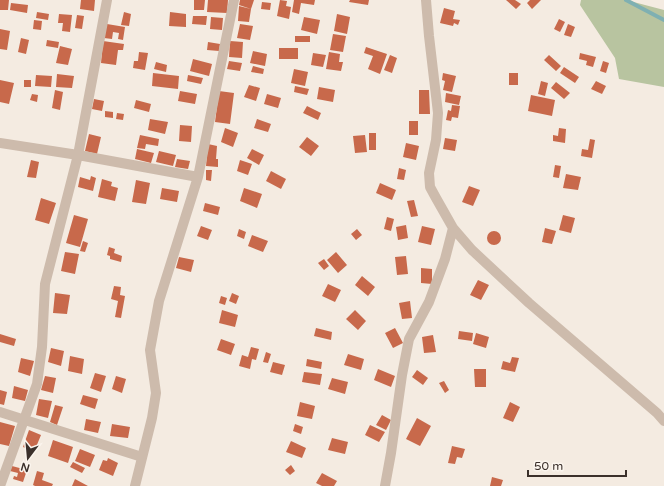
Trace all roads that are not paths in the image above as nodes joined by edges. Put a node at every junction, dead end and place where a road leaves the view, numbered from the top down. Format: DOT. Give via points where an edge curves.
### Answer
graph roads {
  1 [pos="107,0"];
  2 [pos="234,0"];
  3 [pos="426,0"];
  4 [pos="0,143"];
  5 [pos="78,155"];
  6 [pos="198,177"];
  7 [pos="453,228"];
  8 [pos="0,412"];
  9 [pos="25,420"];
  10 [pos="664,421"];
  11 [pos="142,457"];
  12 [pos="0,486"];
  13 [pos="135,486"];
  14 [pos="385,486"];
  1 -- 5 [label="street"];
  2 -- 6 [label="street"];
  3 -- 7 [label="street" via="438,113 436,140 429,173 430,187"];
  4 -- 5 [label="street"];
  5 -- 6 [label="street"];
  5 -- 9 [label="street" via="45,284 42,347 37,384"];
  6 -- 11 [label="street" via="160,301 150,350 156,393"];
  7 -- 10 [label="street" via="472,250 529,303"];
  7 -- 14 [label="street" via="429,302 410,339"];
  8 -- 9 [label="street"];
  9 -- 11 [label="street"];
  9 -- 12 [label="street"];
  11 -- 13 [label="street"];
}
